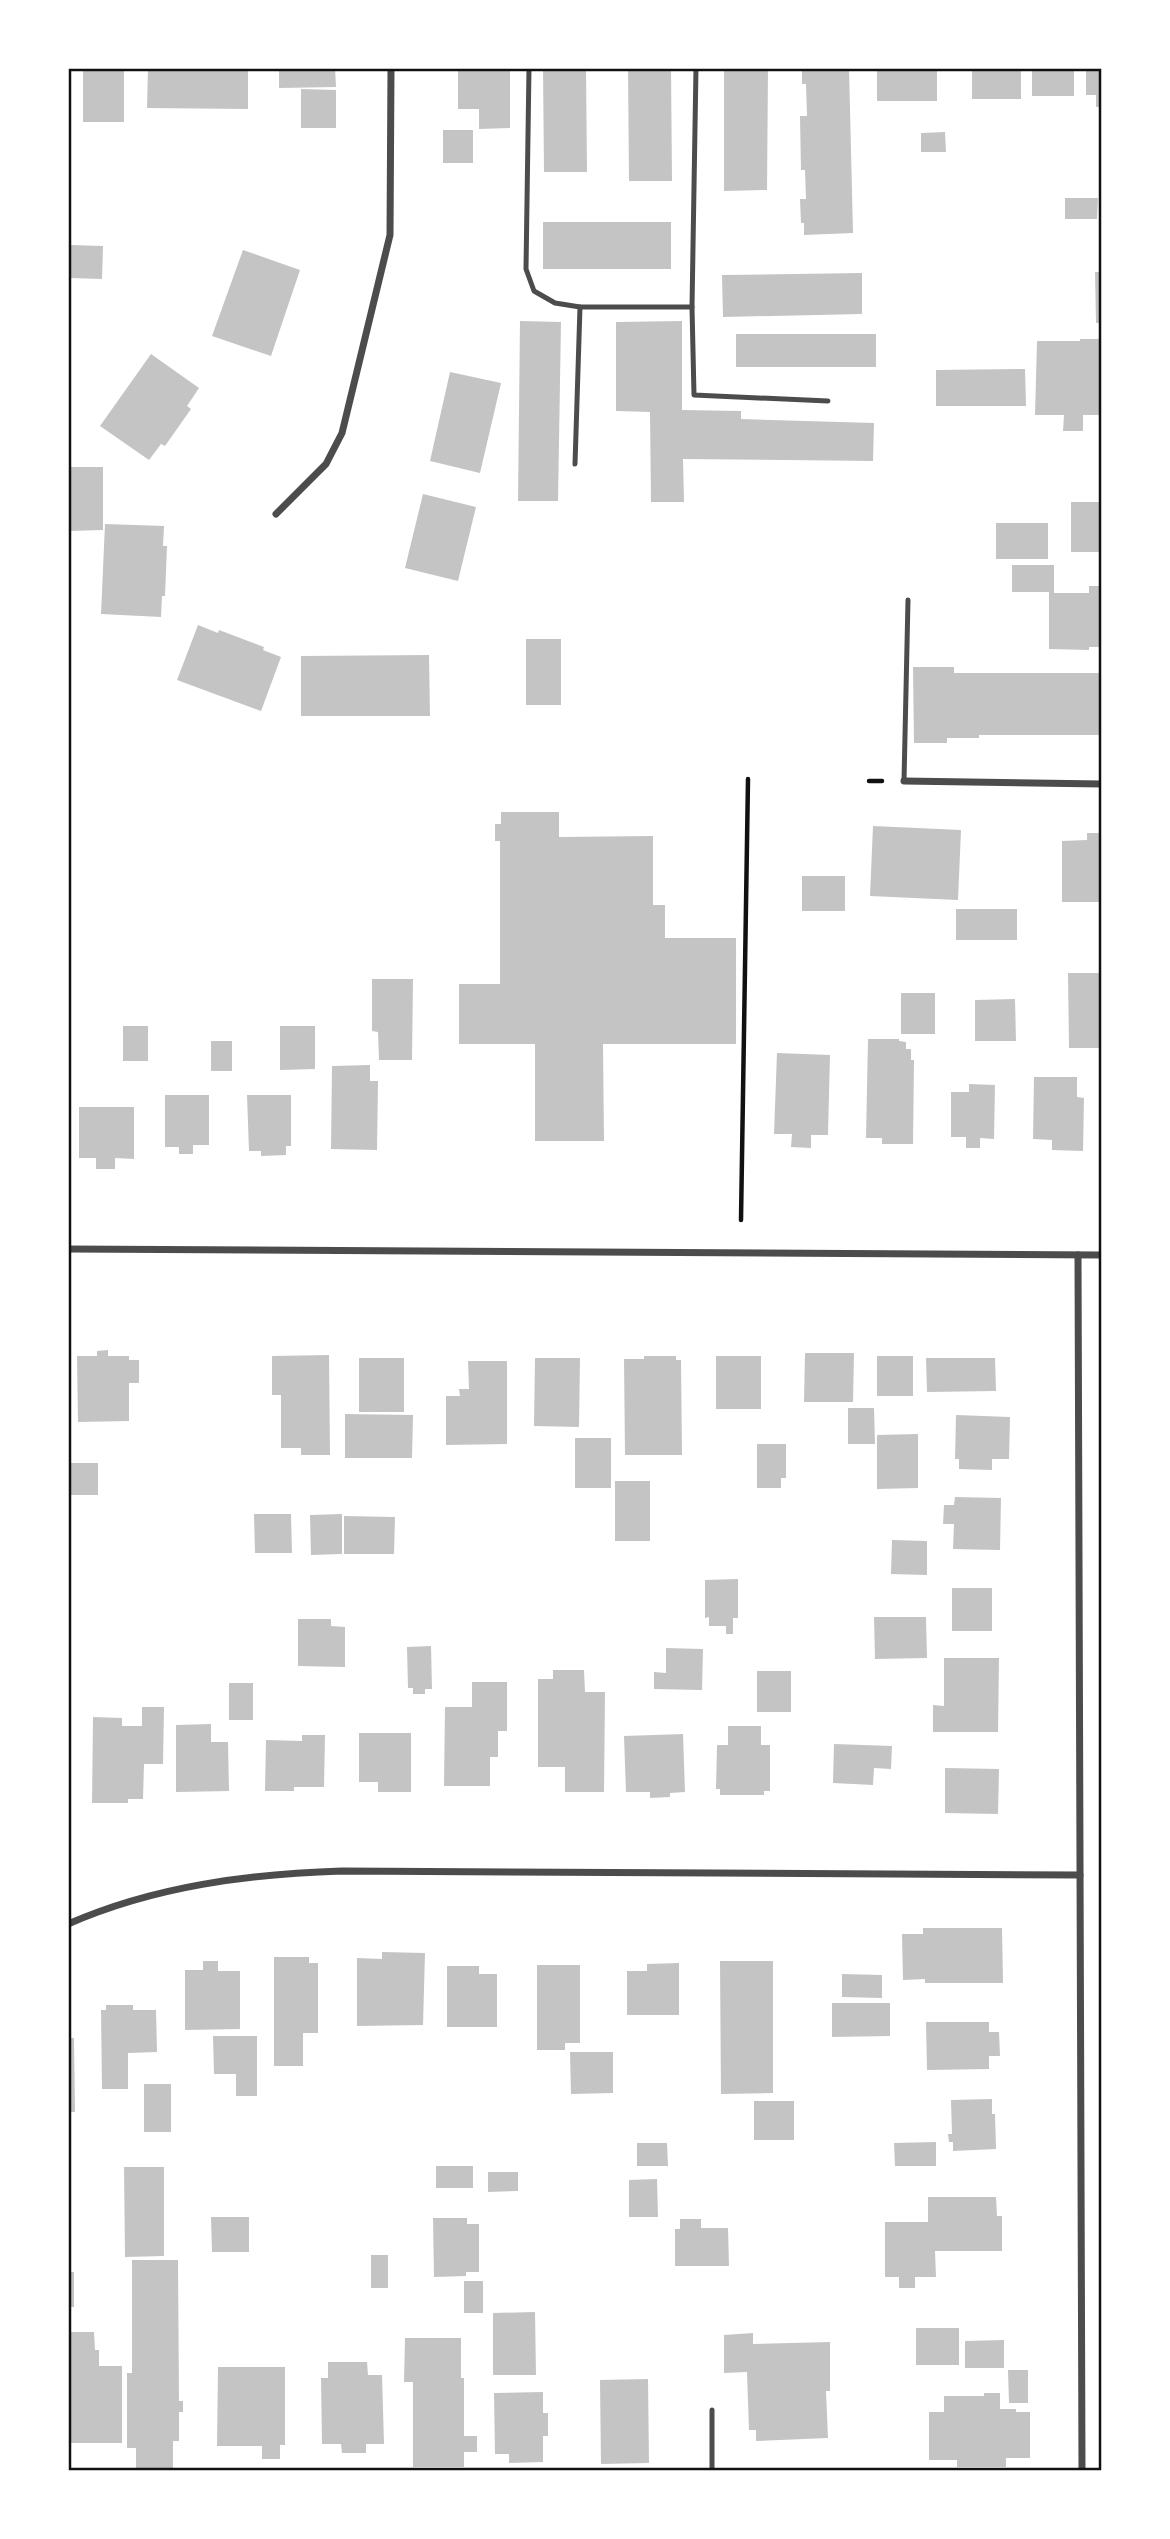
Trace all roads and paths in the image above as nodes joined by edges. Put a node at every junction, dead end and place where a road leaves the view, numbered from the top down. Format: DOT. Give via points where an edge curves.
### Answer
graph roads {
  1 [pos="391,68"];
  2 [pos="529,68"];
  3 [pos="696,68"];
  4 [pos="580,307"];
  5 [pos="692,307"];
  6 [pos="828,401"];
  7 [pos="575,464"];
  8 [pos="276,514"];
  9 [pos="908,600"];
  10 [pos="748,779"];
  11 [pos="904,781"];
  12 [pos="1102,785"];
  13 [pos="741,1220"];
  14 [pos="68,1249"];
  15 [pos="1078,1255"];
  16 [pos="1102,1255"];
  17 [pos="1080,1875"];
  18 [pos="68,1924"];
  19 [pos="712,2410"];
  20 [pos="712,2471"];
  21 [pos="1082,2471"];
  1 -- 8 [label="street" via="390,235 342,433 326,464"];
  2 -- 4 [label="lane" via="526,269 534,291 555,303"];
  3 -- 5 [label="lane"];
  4 -- 5 [label="lane"];
  4 -- 7 [label="lane"];
  5 -- 6 [label="lane" via="694,395"];
  9 -- 11 [label="lane"];
  10 -- 13 [label="path"];
  11 -- 12 [label="street"];
  14 -- 15 [label="street"];
  15 -- 16 [label="street"];
  15 -- 17 [label="street"];
  17 -- 18 [label="street" via="289,1872 150,1895"];
  17 -- 21 [label="street"];
  19 -- 20 [label="lane"];
}
